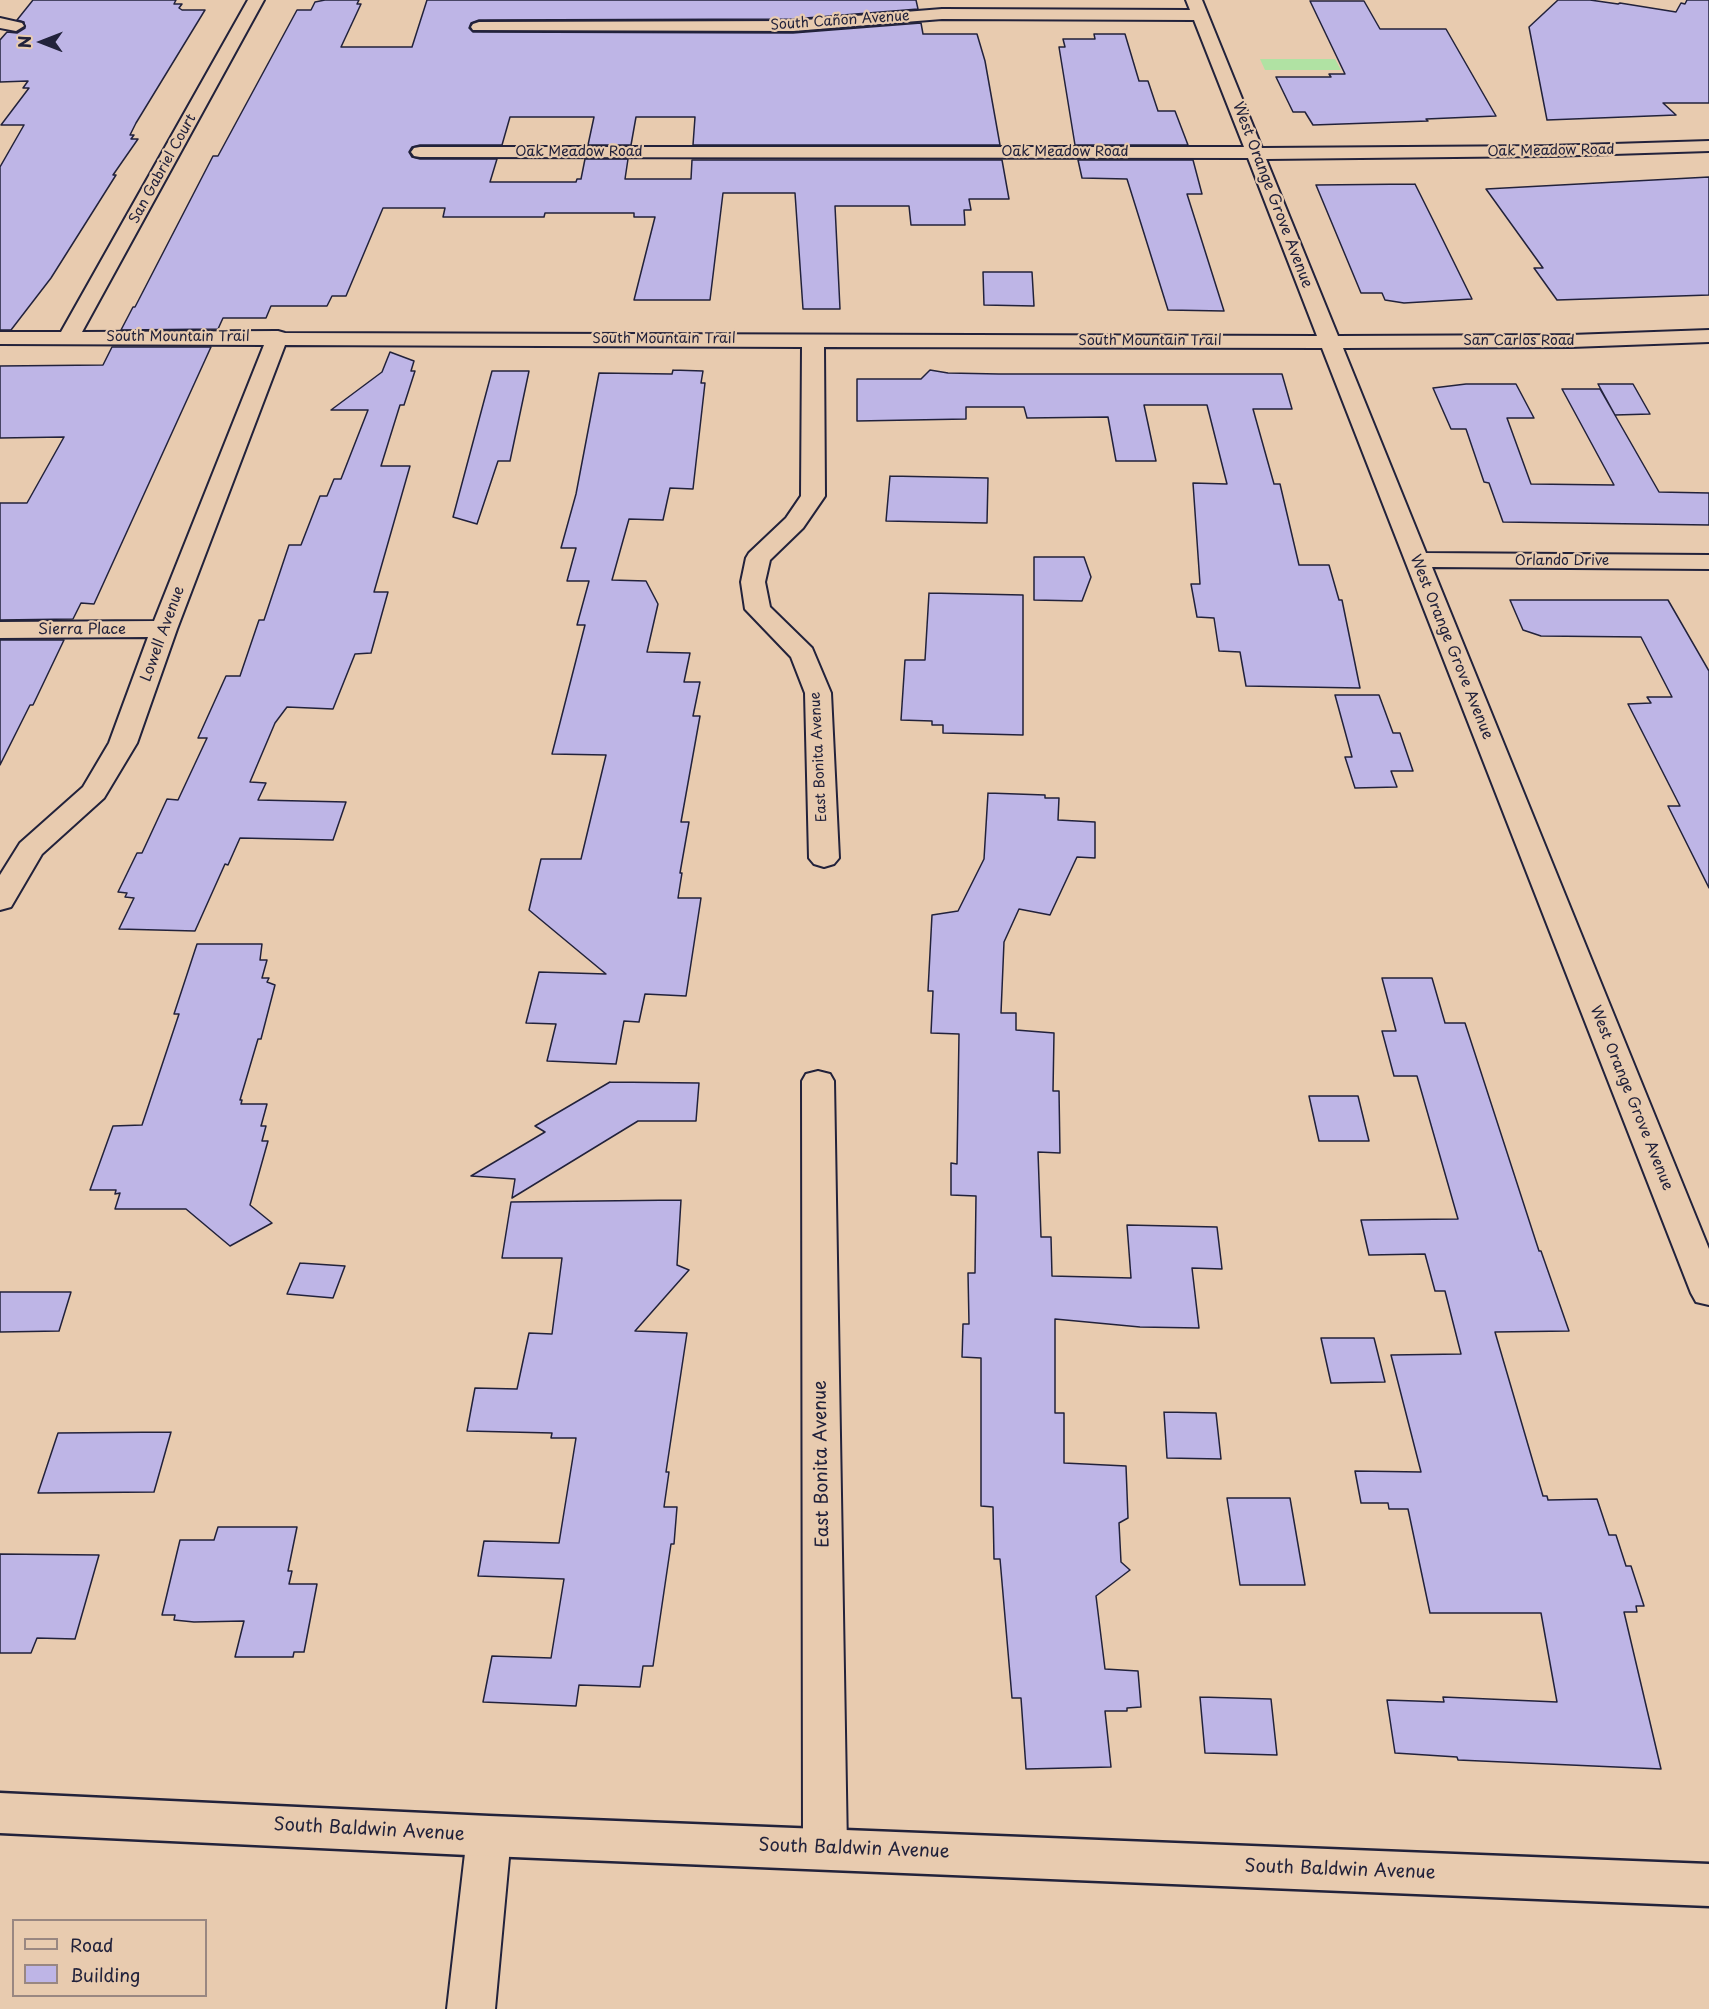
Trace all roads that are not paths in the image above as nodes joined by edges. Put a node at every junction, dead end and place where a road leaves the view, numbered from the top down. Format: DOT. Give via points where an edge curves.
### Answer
graph roads {
  1 [pos="256,0"];
  2 [pos="1197,8"];
  3 [pos="479,27"];
  4 [pos="1709,146"];
  5 [pos="420,152"];
  6 [pos="1256,153"];
  7 [pos="1709,336"];
  8 [pos="69,337"];
  9 [pos="278,337"];
  10 [pos="0,338"];
  11 [pos="813,339"];
  12 [pos="1329,342"];
  13 [pos="1416,560"];
  14 [pos="1709,562"];
  15 [pos="164,629"];
  16 [pos="0,630"];
  17 [pos="824,858"];
  18 [pos="0,902"];
  19 [pos="818,1081"];
  20 [pos="1709,1293"];
  21 [pos="0,1813"];
  22 [pos="489,1836"];
  23 [pos="825,1848"];
  24 [pos="1709,1885"];
  25 [pos="471,2009"];
  1 -- 8 [label="street, San Gabriel Court"];
  2 -- 3 [label="street, South Cañon Avenue" via="942,14 793,26"];
  2 -- 6 [label="street, West Orange Grove Avenue"];
  4 -- 6 [label="street, Oak Meadow Road"];
  5 -- 6 [label="street, Oak Meadow Road"];
  6 -- 12 [label="street, West Orange Grove Avenue"];
  7 -- 12 [label="street, San Carlos Road"];
  8 -- 9 [label="street, South Mountain Trail"];
  8 -- 10 [label="street, South Mountain Trail"];
  9 -- 11 [label="street, South Mountain Trail"];
  9 -- 15 [label="street, Lowell Avenue"];
  11 -- 12 [label="street, South Mountain Trail"];
  11 -- 17 [label="street, East Bonita Avenue" via="813,496 795,523 758,558 753,582 758,609 803,654 818,693"];
  12 -- 13 [label="street, West Orange Grove Avenue"];
  13 -- 14 [label="street, Orlando Drive"];
  13 -- 20 [label="street, West Orange Grove Avenue"];
  15 -- 16 [label="street, Sierra Place"];
  15 -- 18 [label="street, Lowell Avenue" via="123,744 94,792 30,849"];
  19 -- 23 [label="street, East Bonita Avenue"];
  21 -- 22 [label="street, South Baldwin Avenue"];
  22 -- 23 [label="street, South Baldwin Avenue"];
  22 -- 25 [label="street"];
  23 -- 24 [label="street, South Baldwin Avenue"];
}
